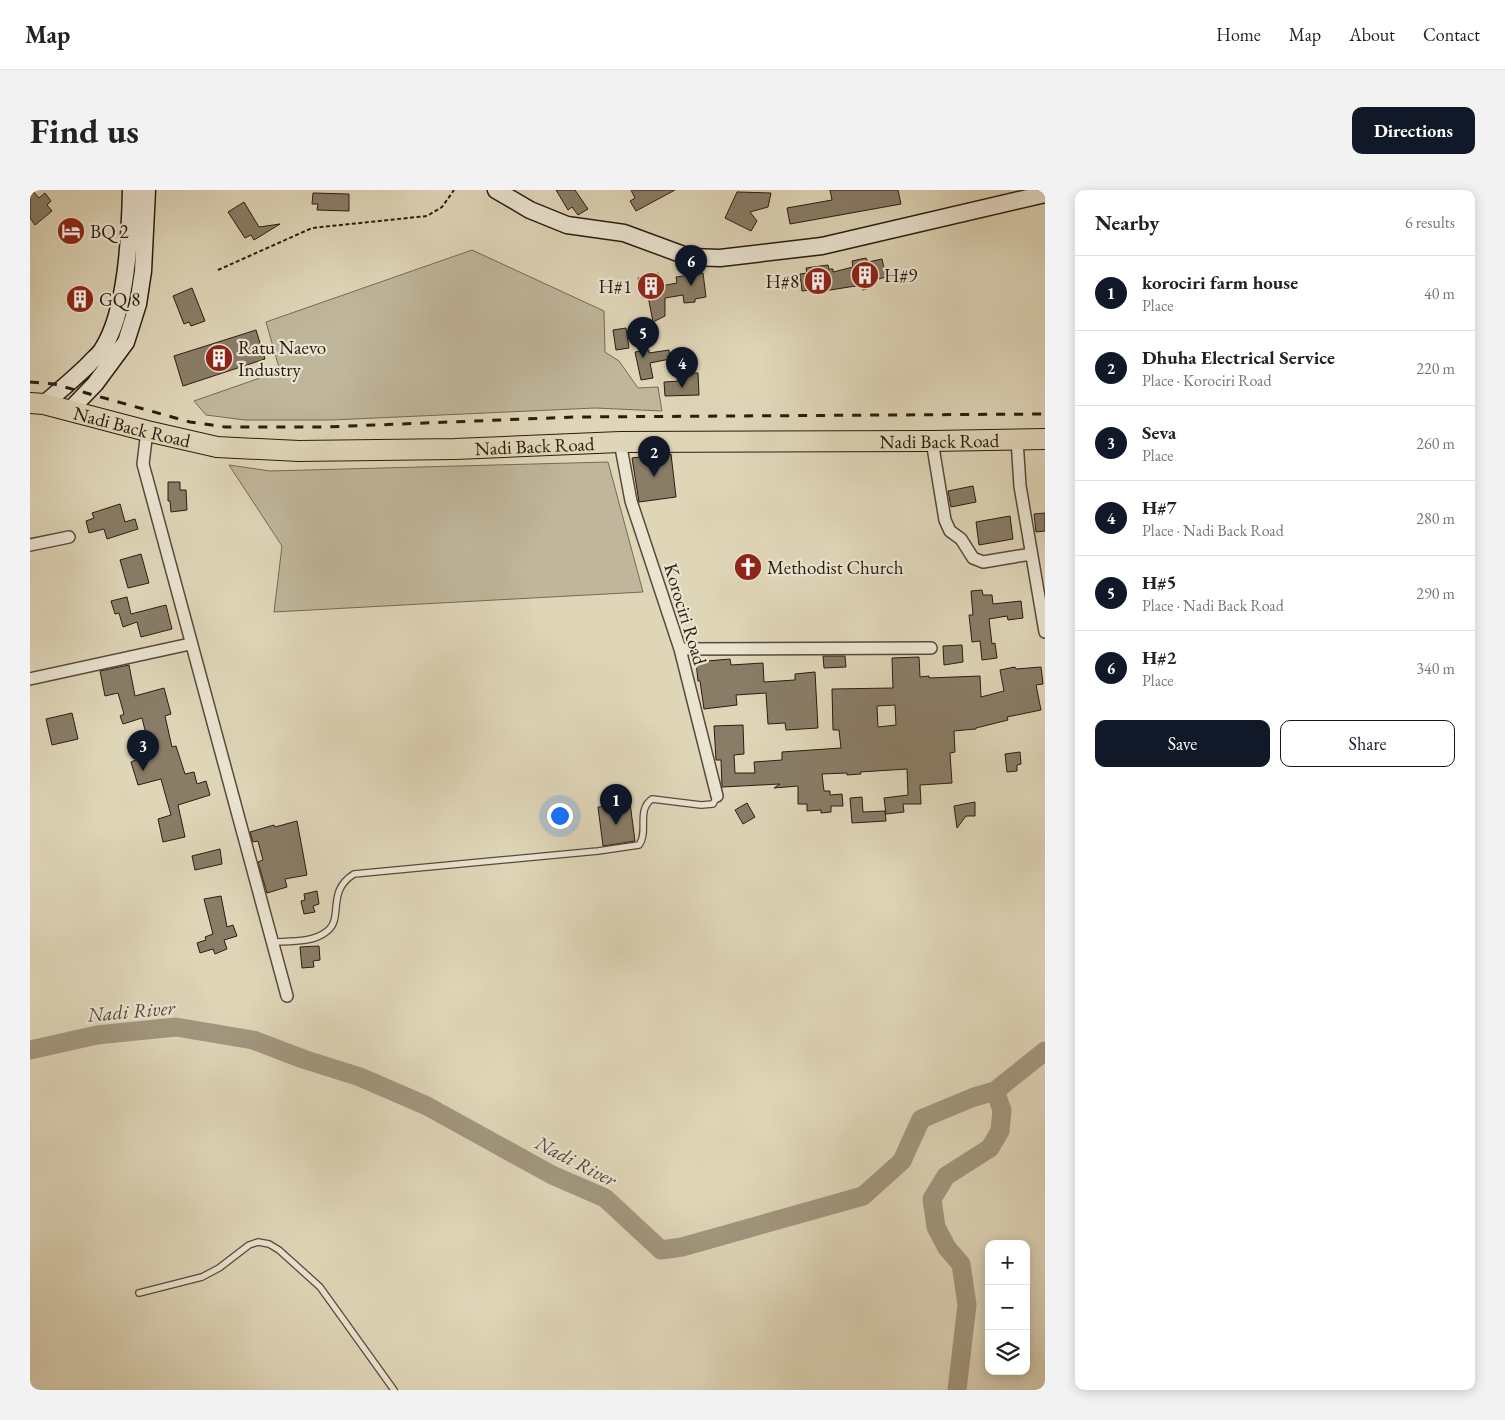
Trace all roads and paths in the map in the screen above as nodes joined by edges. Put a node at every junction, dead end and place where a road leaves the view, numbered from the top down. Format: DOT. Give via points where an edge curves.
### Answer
graph roads {
  1 [pos="131,190"];
  2 [pos="147,190"];
  3 [pos="454,190"];
  4 [pos="496,190"];
  5 [pos="1045,194"];
  6 [pos="218,270"];
  7 [pos="37,403"];
  8 [pos="69,411"];
  9 [pos="147,431"];
  10 [pos="1045,439"];
  11 [pos="1018,440"];
  12 [pos="932,441"];
  13 [pos="620,442"];
  14 [pos="69,536"];
  15 [pos="30,544"];
  16 [pos="1031,554"];
  17 [pos="1045,632"];
  18 [pos="190,644"];
  19 [pos="931,648"];
  20 [pos="680,649"];
  21 [pos="30,679"];
  22 [pos="717,796"];
  23 [pos="272,942"];
  24 [pos="287,996"];
  25 [pos="139,1293"];
  26 [pos="394,1390"];
  1 -- 7 [label="main road" via="121,300 109,336 102,350 78,375"];
  2 -- 8 [label="main road" via="143,271 138,304 126,342 96,384"];
  3 -- 6 [label="path" via="442,207 427,216 312,228"];
  4 -- 5 [label="main road" via="530,210 567,225 624,233 689,257 720,258 822,246"];
  7 -- 8 [label="highway, Nadi Back Road"];
  8 -- 9 [label="highway, Nadi Back Road"];
  9 -- 13 [label="highway, Nadi Back Road" via="217,447 299,451"];
  9 -- 18 [label="street" via="143,464"];
  10 -- 11 [label="highway, Nadi Back Road"];
  11 -- 12 [label="highway, Nadi Back Road"];
  11 -- 16 [label="street" via="1020,486"];
  12 -- 13 [label="highway, Nadi Back Road"];
  12 -- 16 [label="street" via="945,520 973,558 983,562"];
  13 -- 20 [label="street, Korociri Road" via="631,501"];
  14 -- 15 [label="street"];
  16 -- 17 [label="street"];
  18 -- 21 [label="street"];
  18 -- 23 [label="street"];
  19 -- 20 [label="street"];
  20 -- 22 [label="street, Korociri Road"];
  22 -- 23 [label="lane" via="713,804 701,805 652,799 644,809 643,837 639,845 354,874 337,893 335,916 327,932 294,941"];
  23 -- 24 [label="street"];
  25 -- 26 [label="lane" via="202,1277 249,1245 258,1242 269,1244 320,1288"];
}
